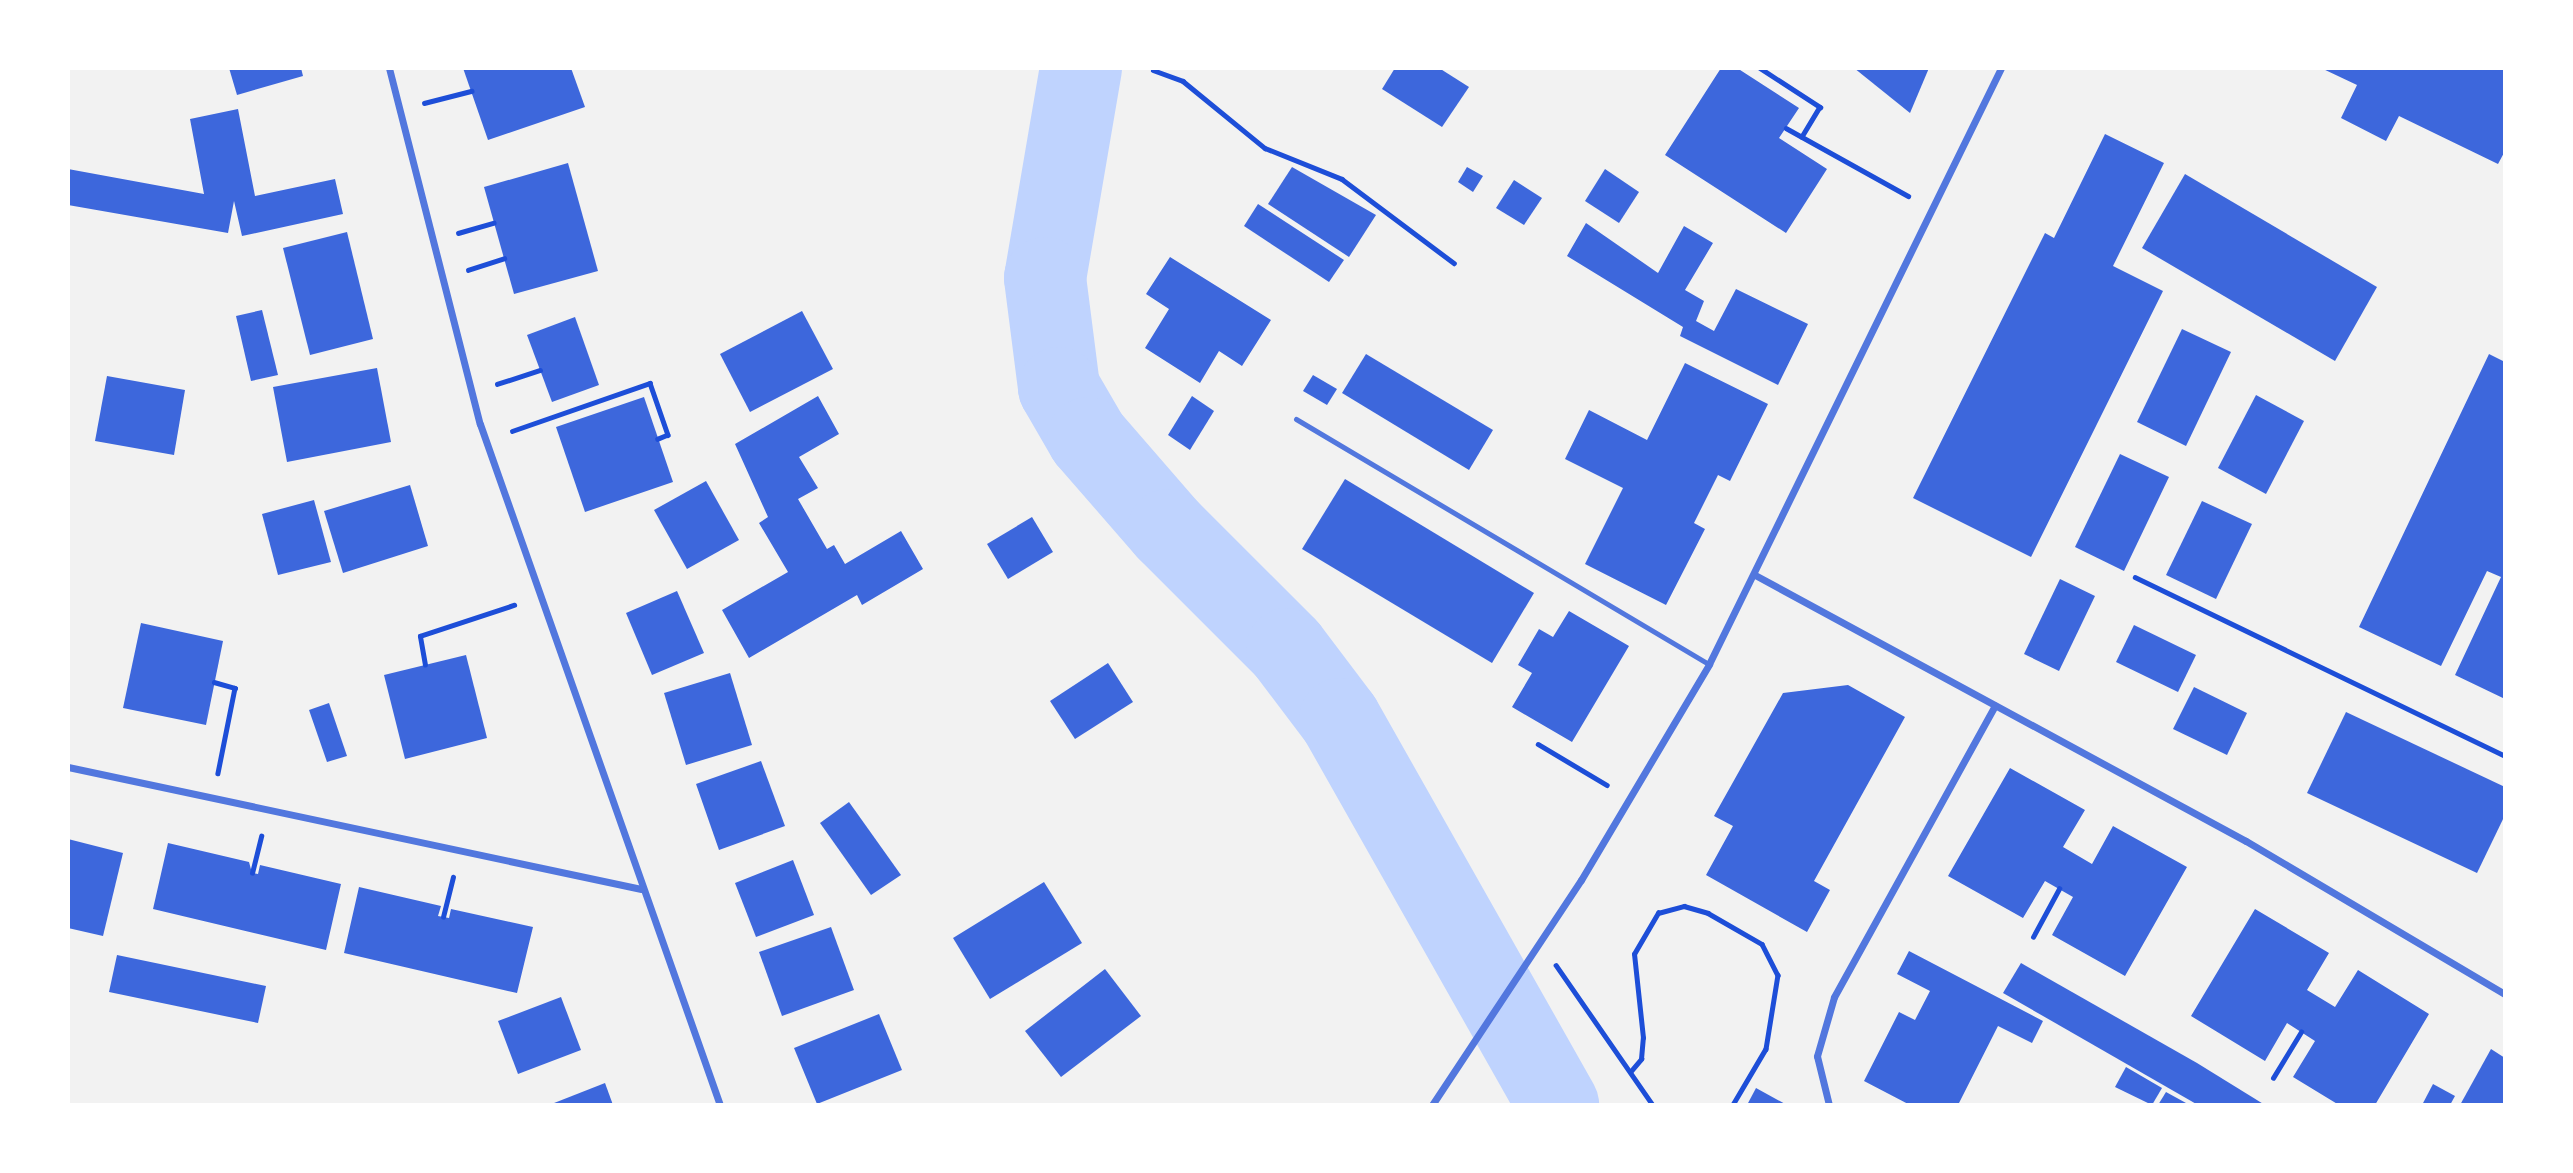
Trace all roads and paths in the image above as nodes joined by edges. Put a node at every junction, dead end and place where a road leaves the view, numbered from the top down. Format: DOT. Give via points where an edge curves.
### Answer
graph roads {
  1 [pos="389,68"];
  2 [pos="1760,68"];
  3 [pos="2001,68"];
  4 [pos="1153,70"];
  5 [pos="471,91"];
  6 [pos="399,109"];
  7 [pos="1786,128"];
  8 [pos="1801,137"];
  9 [pos="1934,208"];
  10 [pos="494,223"];
  11 [pos="434,240"];
  12 [pos="504,258"];
  13 [pos="1454,263"];
  14 [pos="444,277"];
  15 [pos="540,370"];
  16 [pos="471,392"];
  17 [pos="1296,419"];
  18 [pos="658,439"];
  19 [pos="485,440"];
  20 [pos="1755,575"];
  21 [pos="2135,577"];
  22 [pos="540,597"];
  23 [pos="1709,664"];
  24 [pos="425,665"];
  25 [pos="214,682"];
  26 [pos="1996,705"];
  27 [pos="1538,744"];
  28 [pos="2505,756"];
  29 [pos="68,767"];
  30 [pos="213,798"];
  31 [pos="1629,799"];
  32 [pos="268,810"];
  33 [pos="459,850"];
  34 [pos="252,873"];
  35 [pos="641,889"];
  36 [pos="2059,889"];
  37 [pos="443,916"];
  38 [pos="2033,937"];
  39 [pos="1535,952"];
  40 [pos="2505,994"];
  41 [pos="2301,1032"];
  42 [pos="1631,1070"];
  43 [pos="2273,1078"];
  44 [pos="720,1105"];
  45 [pos="1432,1105"];
  46 [pos="1653,1105"];
  47 [pos="1733,1105"];
  48 [pos="1829,1105"];
  1 -- 6 [label="street"];
  2 -- 8 [label="path" via="1820,107"];
  3 -- 9 [label="street"];
  4 -- 13 [label="path" via="1183,81 1265,148 1342,179"];
  5 -- 6 [label="path"];
  6 -- 11 [label="street"];
  7 -- 8 [label="path"];
  8 -- 9 [label="path"];
  9 -- 20 [label="street"];
  10 -- 11 [label="path"];
  11 -- 14 [label="street"];
  12 -- 14 [label="path"];
  14 -- 16 [label="street"];
  15 -- 16 [label="path"];
  16 -- 19 [label="street"];
  17 -- 23 [label="lane"];
  18 -- 19 [label="path" via="668,435 650,383"];
  19 -- 22 [label="street"];
  20 -- 23 [label="street"];
  20 -- 26 [label="street"];
  21 -- 28 [label="path"];
  22 -- 24 [label="path" via="420,636"];
  22 -- 35 [label="street"];
  23 -- 31 [label="street"];
  25 -- 30 [label="path" via="235,688"];
  26 -- 40 [label="street"];
  26 -- 48 [label="street" via="1834,997 1817,1056"];
  27 -- 31 [label="path"];
  29 -- 30 [label="street"];
  30 -- 32 [label="street"];
  31 -- 39 [label="street"];
  32 -- 33 [label="street"];
  32 -- 34 [label="path"];
  33 -- 35 [label="street"];
  33 -- 37 [label="path"];
  35 -- 44 [label="street"];
  36 -- 38 [label="path"];
  39 -- 42 [label="path" via="1559,968"];
  39 -- 45 [label="street"];
  41 -- 43 [label="path"];
  42 -- 46 [label="path"];
  42 -- 47 [label="path" via="1641,1059 1643,1038 1633,981 1639,944 1658,913 1684,906 1707,913 1762,944 1778,975 1766,1049"];
}
